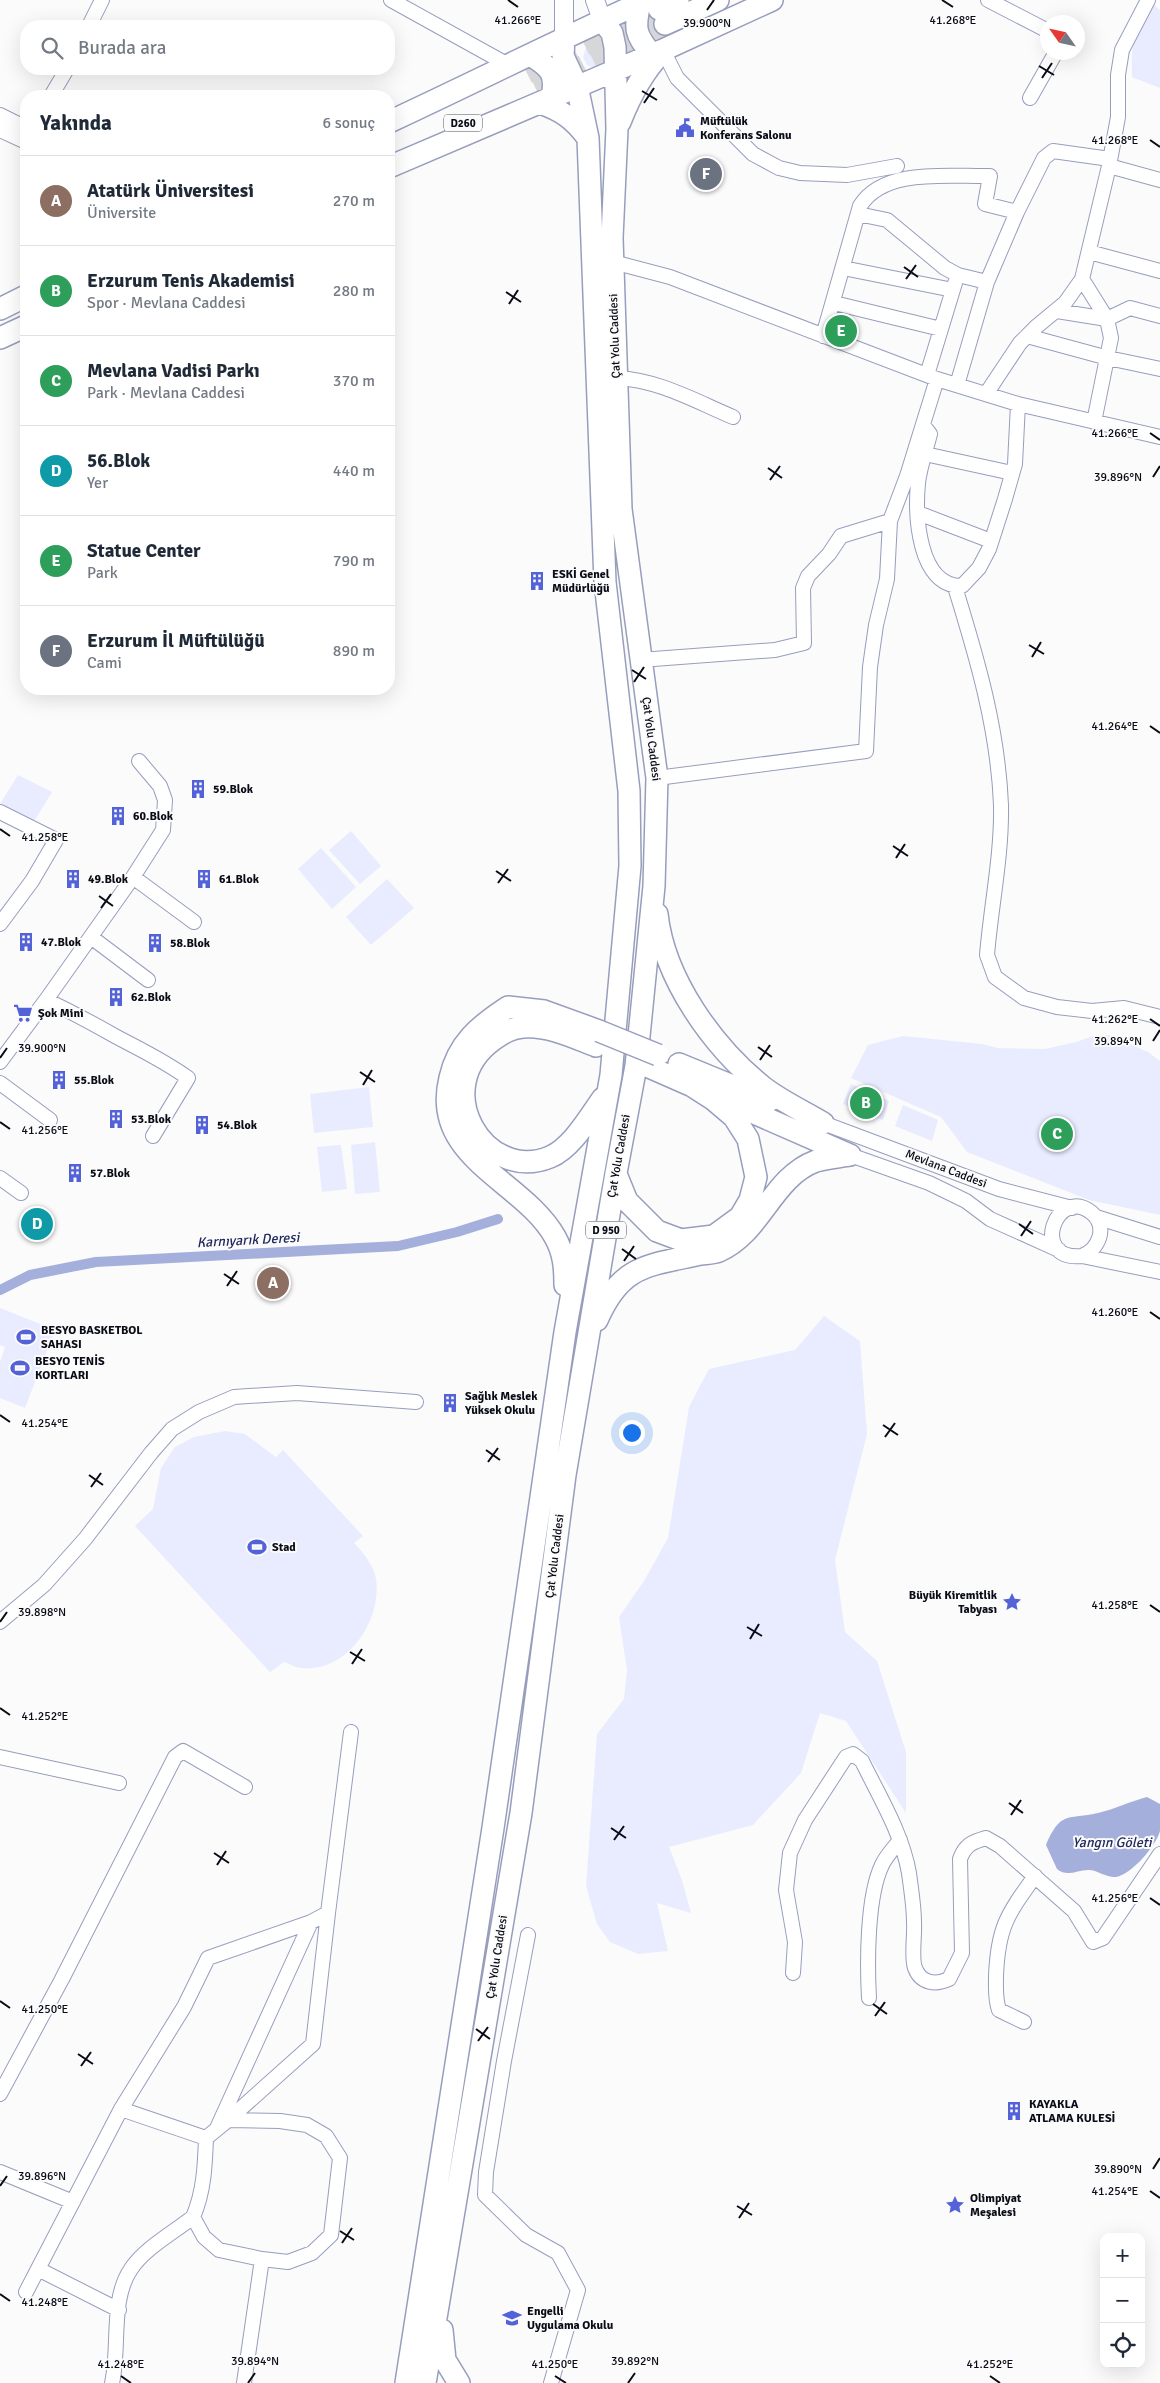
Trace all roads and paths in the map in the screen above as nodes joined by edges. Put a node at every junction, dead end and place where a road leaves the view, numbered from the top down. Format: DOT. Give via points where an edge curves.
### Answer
graph roads {
  1 [pos="102,0"];
  2 [pos="391,0"];
  3 [pos="564,0"];
  4 [pos="678,0"];
  5 [pos="718,0"];
  6 [pos="772,0"];
  7 [pos="988,0"];
  8 [pos="1148,0"];
  9 [pos="1155,0"];
  10 [pos="1160,4"];
  11 [pos="652,9"];
  12 [pos="598,10"];
  13 [pos="92,20"];
  14 [pos="1040,27"];
  15 [pos="564,37"];
  16 [pos="658,53"];
  17 [pos="1051,60"];
  18 [pos="615,70"];
  19 [pos="63,75"];
  20 [pos="533,80"];
  21 [pos="577,86"];
  22 [pos="54,90"];
  23 [pos="1030,98"];
  24 [pos="0,115"];
  25 [pos="395,120"];
  26 [pos="20,125"];
  27 [pos="617,129"];
  28 [pos="0,130"];
  29 [pos="395,134"];
  30 [pos="588,138"];
  31 [pos="20,139"];
  32 [pos="395,154"];
  33 [pos="1110,162"];
  34 [pos="395,163"];
  35 [pos="897,166"];
  36 [pos="1160,180"];
  37 [pos="1017,212"];
  38 [pos="858,214"];
  39 [pos="1089,252"];
  40 [pos="613,262"];
  41 [pos="843,268"];
  42 [pos="1160,272"];
  43 [pos="958,275"];
  44 [pos="1082,279"];
  45 [pos="987,282"];
  46 [pos="953,290"];
  47 [pos="834,303"];
  48 [pos="1057,311"];
  49 [pos="1160,316"];
  50 [pos="1107,319"];
  51 [pos="20,329"];
  52 [pos="941,329"];
  53 [pos="823,336"];
  54 [pos="1027,336"];
  55 [pos="0,338"];
  56 [pos="1108,358"];
  57 [pos="1160,369"];
  58 [pos="932,377"];
  59 [pos="617,378"];
  60 [pos="957,385"];
  61 [pos="986,394"];
  62 [pos="1018,404"];
  63 [pos="733,417"];
  64 [pos="1094,422"];
  65 [pos="923,424"];
  66 [pos="1160,437"];
  67 [pos="925,454"];
  68 [pos="1012,473"];
  69 [pos="918,513"];
  70 [pos="890,521"];
  71 [pos="991,541"];
  72 [pos="954,586"];
  73 [pos="640,660"];
  74 [pos="138,761"];
  75 [pos="657,778"];
  76 [pos="0,812"];
  77 [pos="134,877"];
  78 [pos="654,886"];
  79 [pos="194,922"];
  80 [pos="0,924"];
  81 [pos="91,937"];
  82 [pos="148,980"];
  83 [pos="46,1000"];
  84 [pos="1160,1017"];
  85 [pos="597,1038"];
  86 [pos="653,1061"];
  87 [pos="0,1062"];
  88 [pos="0,1083"];
  89 [pos="689,1084"];
  90 [pos="607,1091"];
  91 [pos="50,1120"];
  92 [pos="822,1123"];
  93 [pos="153,1136"];
  94 [pos="850,1155"];
  95 [pos="616,1173"];
  96 [pos="0,1178"];
  97 [pos="21,1193"];
  98 [pos="1072,1208"];
  99 [pos="1096,1217"];
  100 [pos="1160,1237"];
  101 [pos="1059,1250"];
  102 [pos="1082,1256"];
  103 [pos="1160,1272"];
  104 [pos="565,1332"];
  105 [pos="588,1338"];
  106 [pos="416,1402"];
  107 [pos="0,1622"];
  108 [pos="351,1732"];
  109 [pos="0,1757"];
  110 [pos="119,1783"];
  111 [pos="245,1787"];
  112 [pos="900,1840"];
  113 [pos="1160,1854"];
  114 [pos="1035,1876"];
  115 [pos="328,1913"];
  116 [pos="311,1922"];
  117 [pos="528,1935"];
  118 [pos="793,1973"];
  119 [pos="869,1998"];
  120 [pos="1024,2022"];
  121 [pos="0,2094"];
  122 [pos="121,2109"];
  123 [pos="223,2123"];
  124 [pos="206,2138"];
  125 [pos="0,2172"];
  126 [pos="73,2202"];
  127 [pos="193,2217"];
  128 [pos="262,2259"];
  129 [pos="38,2269"];
  130 [pos="26,2292"];
  131 [pos="119,2310"];
  132 [pos="438,2315"];
  133 [pos="422,2382"];
  134 [pos="112,2383"];
  135 [pos="244,2383"];
  136 [pos="459,2383"];
  137 [pos="551,2383"];
  1 -- 13 [label="street"];
  2 -- 20 [label="street"];
  3 -- 15 [label="main road"];
  4 -- 11 [label="highway"];
  5 -- 11 [label="highway"];
  6 -- 16 [label="highway"];
  7 -- 14 [label="street"];
  8 -- 33 [label="street" via="1121,57 1118,117"];
  9 -- 10 [label="street"];
  11 -- 12 [label="highway"];
  11 -- 16 [label="highway" via="635,25 641,42"];
  12 -- 15 [label="highway"];
  12 -- 18 [label="highway, Çat Yolu Caddesi" via="612,33"];
  15 -- 20 [label="highway"];
  15 -- 21 [label="highway, Çat Yolu Caddesi" via="562,56"];
  16 -- 18 [label="highway"];
  16 -- 27 [label="highway" via="629,99"];
  16 -- 35 [label="street" via="677,78 753,154 779,168 847,175"];
  17 -- 23 [label="street"];
  18 -- 21 [label="highway"];
  18 -- 27 [label="highway, Çat Yolu Caddesi / D 950"];
  19 -- 22 [label="street"];
  20 -- 21 [label="highway"];
  20 -- 25 [label="highway"];
  20 -- 29 [label="highway, D260"];
  20 -- 30 [label="highway" via="557,108 576,121"];
  20 -- 32 [label="highway, D260"];
  20 -- 34 [label="highway"];
  21 -- 30 [label="highway, Çat Yolu Caddesi / D 950"];
  24 -- 26 [label="street"];
  27 -- 40 [label="highway, Çat Yolu Caddesi / D 950"];
  28 -- 31 [label="street"];
  30 -- 90 [label="highway, Çat Yolu Caddesi / D 950" via="604,582 629,792 630,866"];
  33 -- 36 [label="street"];
  33 -- 37 [label="street" via="1053,151 1044,158"];
  33 -- 39 [label="street"];
  37 -- 38 [label="street" via="985,204 990,176 903,178 867,194"];
  37 -- 45 [label="street"];
  38 -- 41 [label="street"];
  38 -- 43 [label="street" via="887,220 911,242"];
  39 -- 42 [label="street"];
  39 -- 44 [label="street"];
  40 -- 53 [label="street" via="670,277"];
  40 -- 59 [label="highway, Çat Yolu Caddesi / D 950"];
  41 -- 46 [label="street"];
  41 -- 47 [label="street"];
  43 -- 45 [label="street"];
  43 -- 46 [label="street"];
  44 -- 48 [label="street"];
  44 -- 50 [label="street"];
  45 -- 60 [label="street"];
  46 -- 52 [label="street"];
  47 -- 52 [label="street"];
  47 -- 53 [label="street"];
  48 -- 50 [label="street"];
  48 -- 54 [label="street"];
  49 -- 50 [label="street" via="1130,308"];
  50 -- 56 [label="street" via="1111,338"];
  51 -- 55 [label="highway"];
  52 -- 58 [label="street"];
  53 -- 58 [label="street"];
  54 -- 56 [label="street"];
  54 -- 61 [label="street"];
  56 -- 57 [label="street"];
  56 -- 64 [label="street"];
  58 -- 60 [label="street"];
  58 -- 65 [label="street"];
  59 -- 63 [label="street" via="655,383"];
  59 -- 73 [label="highway, Çat Yolu Caddesi / D 950" via="621,509"];
  60 -- 61 [label="street"];
  61 -- 62 [label="street"];
  62 -- 64 [label="street"];
  62 -- 68 [label="street"];
  64 -- 66 [label="street"];
  65 -- 67 [label="street" via="930,434"];
  65 -- 70 [label="street"];
  67 -- 68 [label="street"];
  67 -- 69 [label="street" via="918,483"];
  68 -- 71 [label="street"];
  69 -- 71 [label="street"];
  69 -- 72 [label="street" via="922,548 928,563 940,580"];
  70 -- 73 [label="street" via="840,536 829,554 808,576 803,588 804,643 775,650"];
  70 -- 75 [label="street" via="887,579 870,667 866,750"];
  71 -- 72 [label="street" via="969,581 962,586"];
  72 -- 84 [label="street" via="996,739 1001,806 987,956 996,977 1024,998 1057,1007 1092,1011 1124,1008"];
  73 -- 75 [label="highway, Çat Yolu Caddesi / D 950"];
  74 -- 77 [label="street" via="160,786 165,800 165,817 162,830"];
  75 -- 78 [label="highway, Çat Yolu Caddesi / D 950"];
  76 -- 80 [label="street" via="56,840 32,881"];
  77 -- 79 [label="street"];
  77 -- 81 [label="street"];
  78 -- 92 [label="highway" via="658,922 670,966 698,1017 736,1064 765,1089"];
  78 -- 95 [label="highway, Çat Yolu Caddesi / D 950" via="636,1066"];
  81 -- 82 [label="street"];
  81 -- 83 [label="street"];
  83 -- 87 [label="street"];
  83 -- 93 [label="street" via="163,1060 188,1078"];
  85 -- 86 [label="highway"];
  85 -- 90 [label="highway" via="538,1027 507,1030 481,1049 465,1076 464,1106 472,1128 487,1145 506,1158 527,1162 552,1156 579,1133"];
  85 -- 104 [label="highway" via="544,1011 508,1007 463,1044 453,1063 446,1100 455,1135 492,1176 540,1216 555,1238 564,1262"];
  86 -- 89 [label="highway"];
  86 -- 92 [label="highway"];
  88 -- 91 [label="street"];
  89 -- 94 [label="highway"];
  89 -- 95 [label="highway" via="734,1118 748,1139 756,1177 750,1200 740,1217 714,1236 681,1240 657,1231 627,1201"];
  90 -- 104 [label="highway, Çat Yolu Caddesi / D 950"];
  92 -- 98 [label="street, Mevlana Caddesi" via="999,1189"];
  94 -- 101 [label="street, Mevlana Caddesi" via="929,1183 966,1201 998,1223"];
  94 -- 105 [label="highway" via="816,1161 798,1171 734,1241 718,1251 657,1262 620,1281 604,1302"];
  95 -- 105 [label="highway, Çat Yolu Caddesi / D 950"];
  96 -- 97 [label="street"];
  98 -- 99 [label="street" via="1082,1208"];
  98 -- 101 [label="street" via="1059,1214 1052,1228"];
  99 -- 100 [label="street"];
  99 -- 102 [label="street" via="1099,1240 1089,1253"];
  101 -- 102 [label="street" via="1066,1255"];
  102 -- 103 [label="street"];
  104 -- 133 [label="highway, Çat Yolu Caddesi / D 950" via="494,1828 412,2356"];
  105 -- 132 [label="highway, Çat Yolu Caddesi / D 950" via="565,1475 521,1813"];
  106 -- 107 [label="street" via="289,1394 234,1398 199,1412 172,1429 150,1452 85,1539 44,1585"];
  108 -- 115 [label="street"];
  109 -- 110 [label="street"];
  111 -- 121 [label="street" via="183,1751 175,1757"];
  112 -- 114 [label="street" via="908,1871 914,1920 914,1967 928,1982 938,1984 950,1979 962,1953 960,1859 964,1848 986,1838"];
  112 -- 118 [label="street" via="862,1761 853,1754 846,1757 805,1820 790,1853 786,1890 795,1942"];
  112 -- 119 [label="street" via="883,1862 878,1875 872,1915"];
  113 -- 114 [label="street" via="1103,1938 1093,1942 1074,1911"];
  114 -- 120 [label="street" via="1002,1927 997,1946 995,2001 999,2010"];
  115 -- 116 [label="street"];
  115 -- 123 [label="street" via="313,2044"];
  116 -- 122 [label="street" via="208,1958 184,2007"];
  116 -- 123 [label="street"];
  117 -- 137 [label="street" via="504,2061 485,2195 526,2235 558,2253 578,2290"];
  122 -- 124 [label="street"];
  122 -- 126 [label="street"];
  123 -- 124 [label="street"];
  123 -- 128 [label="street" via="280,2121 307,2124 326,2136 340,2158 331,2235 312,2254 288,2262"];
  124 -- 127 [label="street" via="203,2180"];
  125 -- 126 [label="street"];
  126 -- 129 [label="street"];
  127 -- 128 [label="street" via="204,2237 219,2250"];
  127 -- 131 [label="street" via="130,2270"];
  128 -- 135 [label="street"];
  129 -- 130 [label="street"];
  129 -- 131 [label="street"];
  131 -- 134 [label="street"];
  132 -- 133 [label="highway, Çat Yolu Caddesi / D 950"];
  132 -- 136 [label="highway" via="446,2360"];
}
